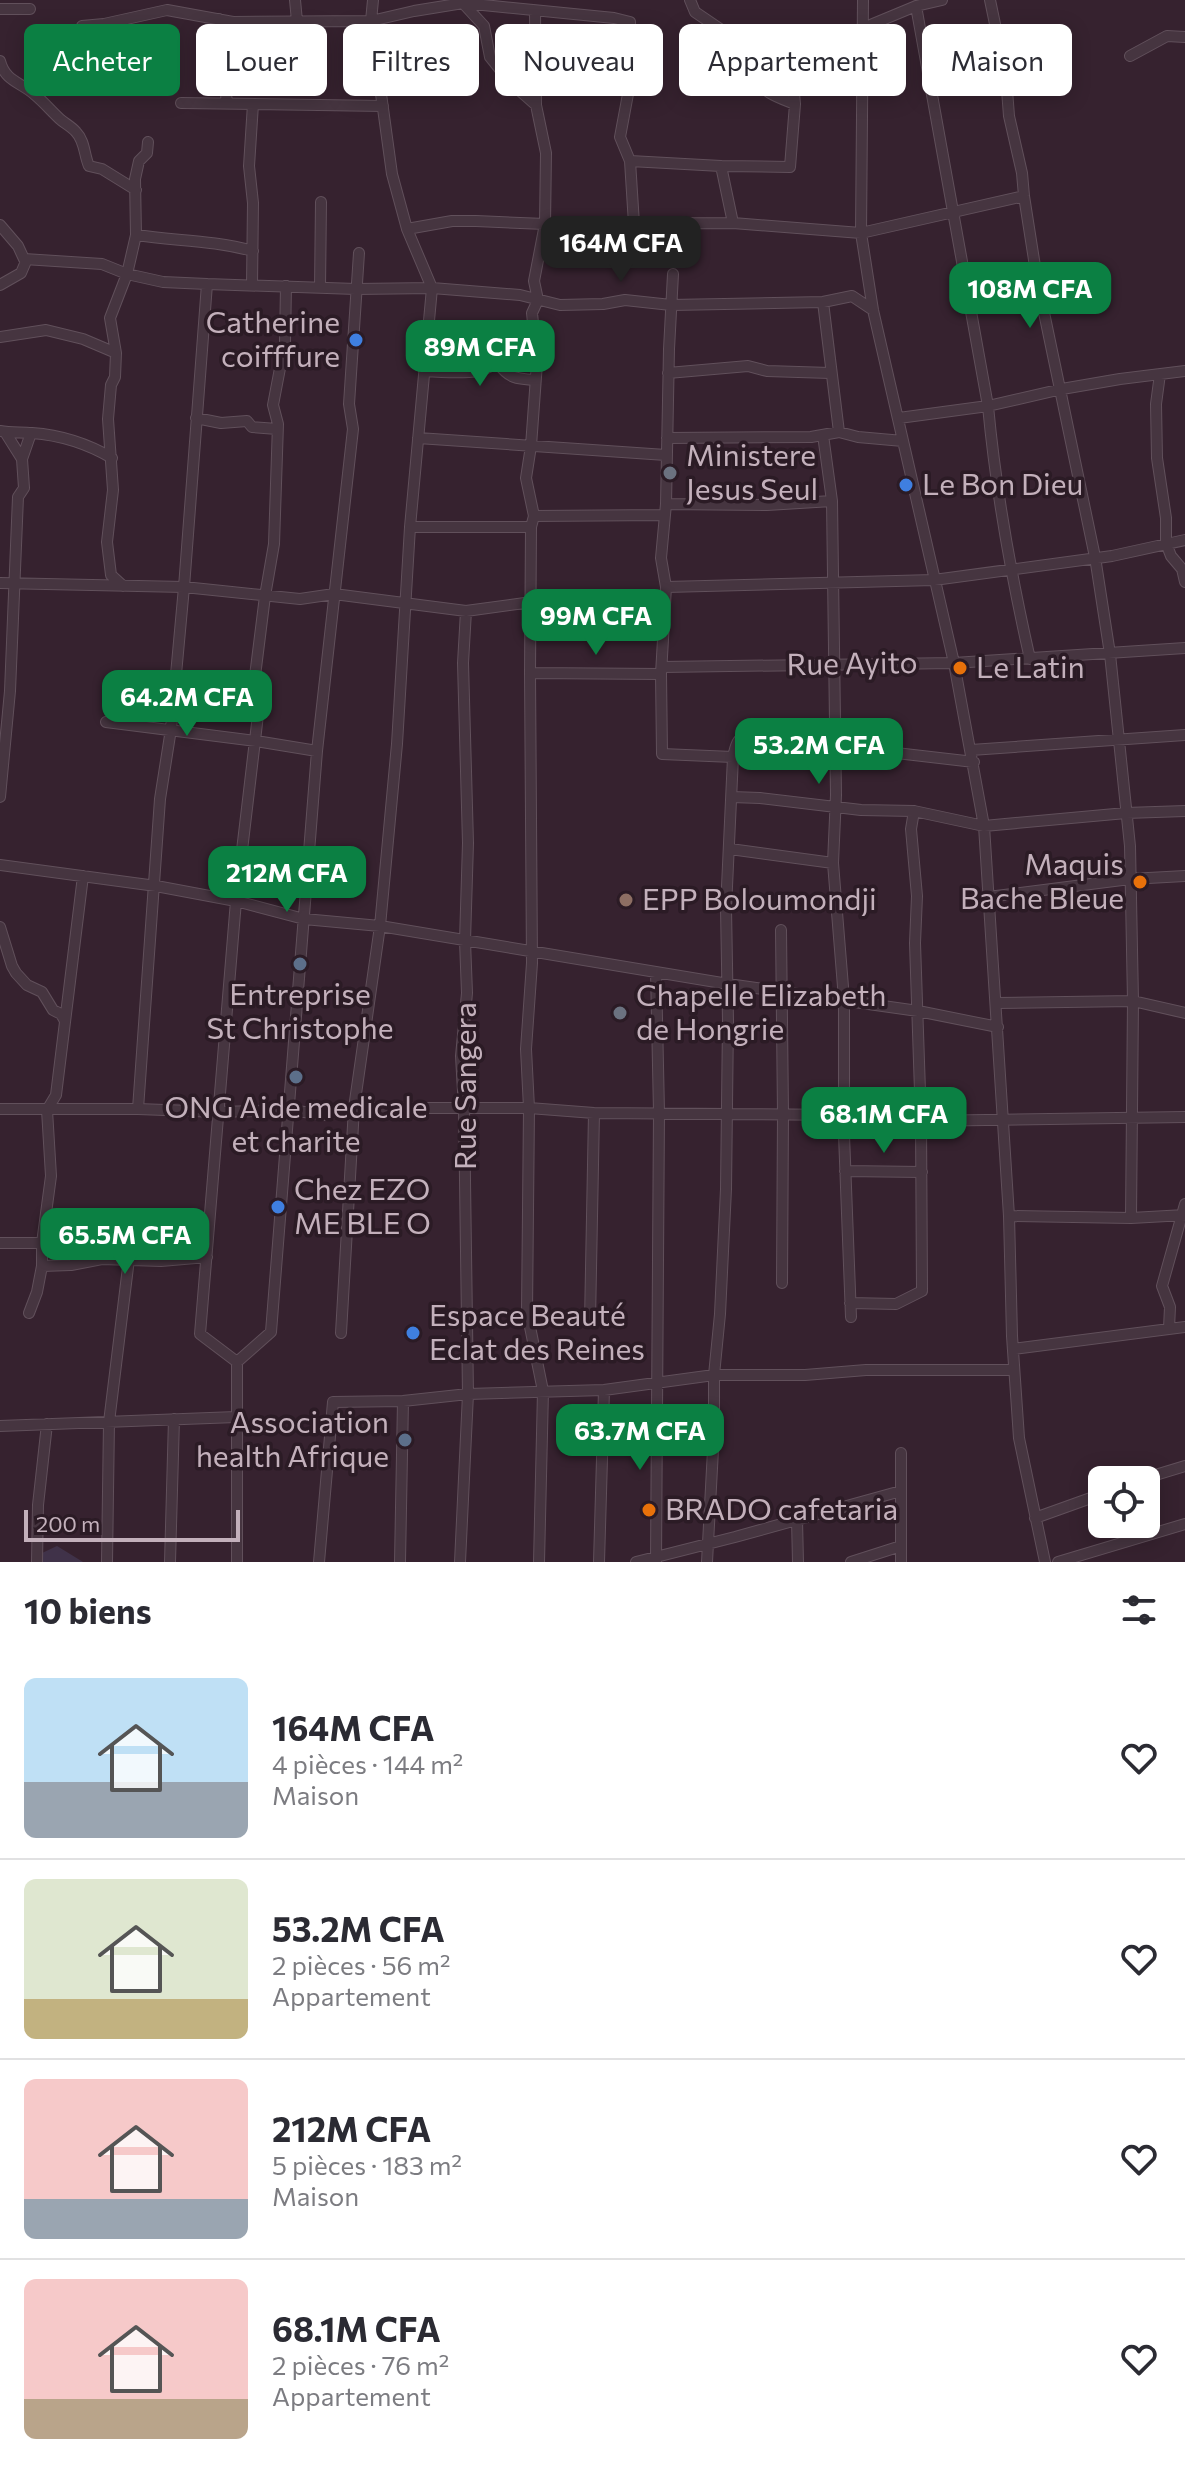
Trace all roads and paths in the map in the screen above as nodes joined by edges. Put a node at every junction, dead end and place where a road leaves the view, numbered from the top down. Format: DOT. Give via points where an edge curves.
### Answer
graph roads {
  1 [pos="295,0"];
  2 [pos="373,0"];
  3 [pos="690,0"];
  4 [pos="863,0"];
  5 [pos="942,0"];
  6 [pos="990,0"];
  7 [pos="462,2"];
  8 [pos="167,5"];
  9 [pos="916,6"];
  10 [pos="0,9"];
  11 [pos="30,9"];
  12 [pos="535,12"];
  13 [pos="219,19"];
  14 [pos="297,21"];
  15 [pos="371,21"];
  16 [pos="104,24"];
  17 [pos="863,24"];
  18 [pos="873,24"];
  19 [pos="1185,37"];
  20 [pos="1130,56"];
  21 [pos="0,61"];
  22 [pos="794,96"];
  23 [pos="862,96"];
  24 [pos="181,103"];
  25 [pos="227,104"];
  26 [pos="253,104"];
  27 [pos="795,104"];
  28 [pos="536,105"];
  29 [pos="383,106"];
  30 [pos="148,142"];
  31 [pos="630,161"];
  32 [pos="721,166"];
  33 [pos="136,190"];
  34 [pos="1024,196"];
  35 [pos="321,202"];
  36 [pos="952,214"];
  37 [pos="733,223"];
  38 [pos="545,224"];
  39 [pos="634,224"];
  40 [pos="0,225"];
  41 [pos="407,229"];
  42 [pos="861,233"];
  43 [pos="136,235"];
  44 [pos="253,251"];
  45 [pos="359,253"];
  46 [pos="27,259"];
  47 [pos="127,274"];
  48 [pos="673,274"];
  49 [pos="207,284"];
  50 [pos="0,285"];
  51 [pos="252,285"];
  52 [pos="286,286"];
  53 [pos="320,288"];
  54 [pos="432,288"];
  55 [pos="356,289"];
  56 [pos="538,300"];
  57 [pos="823,302"];
  58 [pos="671,305"];
  59 [pos="873,310"];
  60 [pos="0,337"];
  61 [pos="116,353"];
  62 [pos="424,371"];
  63 [pos="1185,371"];
  64 [pos="668,373"];
  65 [pos="830,373"];
  66 [pos="1160,374"];
  67 [pos="535,380"];
  68 [pos="1062,389"];
  69 [pos="988,406"];
  70 [pos="196,418"];
  71 [pos="899,418"];
  72 [pos="277,429"];
  73 [pos="3,431"];
  74 [pos="839,432"];
  75 [pos="31,433"];
  76 [pos="823,435"];
  77 [pos="418,438"];
  78 [pos="667,438"];
  79 [pos="903,441"];
  80 [pos="531,446"];
  81 [pos="666,455"];
  82 [pos="112,458"];
  83 [pos="22,459"];
  84 [pos="832,501"];
  85 [pos="665,510"];
  86 [pos="532,521"];
  87 [pos="410,527"];
  88 [pos="1185,540"];
  89 [pos="1166,543"];
  90 [pos="1095,557"];
  91 [pos="1009,570"];
  92 [pos="934,580"];
  93 [pos="832,582"];
  94 [pos="1185,582"];
  95 [pos="0,583"];
  96 [pos="16,584"];
  97 [pos="123,586"];
  98 [pos="184,587"];
  99 [pos="666,587"];
  100 [pos="334,594"];
  101 [pos="265,596"];
  102 [pos="405,602"];
  103 [pos="532,602"];
  104 [pos="466,611"];
  105 [pos="1185,648"];
  106 [pos="1110,654"];
  107 [pos="1030,659"];
  108 [pos="954,663"];
  109 [pos="835,665"];
  110 [pos="662,670"];
  111 [pos="530,673"];
  112 [pos="5,690"];
  113 [pos="106,722"];
  114 [pos="171,729"];
  115 [pos="1185,735"];
  116 [pos="1118,739"];
  117 [pos="256,741"];
  118 [pos="836,745"];
  119 [pos="317,751"];
  120 [pos="972,756"];
  121 [pos="733,757"];
  122 [pos="1,778"];
  123 [pos="0,797"];
  124 [pos="732,797"];
  125 [pos="836,806"];
  126 [pos="914,811"];
  127 [pos="1185,811"];
  128 [pos="1126,813"];
  129 [pos="984,826"];
  130 [pos="730,849"];
  131 [pos="833,863"];
  132 [pos="0,865"];
  133 [pos="83,876"];
  134 [pos="1185,876"];
  135 [pos="1130,879"];
  136 [pos="156,886"];
  137 [pos="988,897"];
  138 [pos="236,901"];
  139 [pos="304,919"];
  140 [pos="380,926"];
  141 [pos="0,927"];
  142 [pos="781,930"];
  143 [pos="465,941"];
  144 [pos="532,952"];
  145 [pos="656,972"];
  146 [pos="728,984"];
  147 [pos="781,991"];
  148 [pos="844,999"];
  149 [pos="1133,1001"];
  150 [pos="996,1003"];
  151 [pos="918,1011"];
  152 [pos="1185,1013"];
  153 [pos="66,1023"];
  154 [pos="998,1027"];
  155 [pos="354,1108"];
  156 [pos="529,1108"];
  157 [pos="0,1109"];
  158 [pos="138,1109"];
  159 [pos="464,1109"];
  160 [pos="47,1110"];
  161 [pos="290,1110"];
  162 [pos="218,1112"];
  163 [pos="659,1112"];
  164 [pos="594,1113"];
  165 [pos="727,1113"];
  166 [pos="783,1114"];
  167 [pos="844,1115"];
  168 [pos="1131,1116"];
  169 [pos="1185,1117"];
  170 [pos="1003,1120"];
  171 [pos="921,1121"];
  172 [pos="845,1171"];
  173 [pos="922,1172"];
  174 [pos="1184,1212"];
  175 [pos="1009,1216"];
  176 [pos="1131,1218"];
  177 [pos="0,1243"];
  178 [pos="42,1243"];
  179 [pos="207,1257"];
  180 [pos="129,1259"];
  181 [pos="42,1266"];
  182 [pos="782,1283"];
  183 [pos="850,1303"];
  184 [pos="29,1313"];
  185 [pos="851,1317"];
  186 [pos="590,1321"];
  187 [pos="1185,1327"];
  188 [pos="1169,1328"];
  189 [pos="341,1333"];
  190 [pos="1013,1349"];
  191 [pos="237,1362"];
  192 [pos="1014,1370"];
  193 [pos="714,1375"];
  194 [pos="658,1382"];
  195 [pos="604,1390"];
  196 [pos="543,1391"];
  197 [pos="468,1394"];
  198 [pos="403,1401"];
  199 [pos="236,1417"];
  200 [pos="174,1419"];
  201 [pos="109,1422"];
  202 [pos="47,1424"];
  203 [pos="0,1426"];
  204 [pos="901,1453"];
  205 [pos="1185,1466"];
  206 [pos="1160,1474"];
  207 [pos="901,1491"];
  208 [pos="1088,1499"];
  209 [pos="1035,1518"];
  210 [pos="797,1520"];
  211 [pos="1185,1524"];
  212 [pos="707,1544"];
  213 [pos="901,1546"];
  214 [pos="656,1559"];
  215 [pos="37,1562"];
  216 [pos="107,1562"];
  217 [pos="170,1562"];
  218 [pos="237,1562"];
  219 [pos="319,1562"];
  220 [pos="400,1562"];
  221 [pos="460,1562"];
  222 [pos="539,1562"];
  223 [pos="599,1562"];
  224 [pos="636,1562"];
  225 [pos="707,1562"];
  226 [pos="798,1562"];
  227 [pos="851,1562"];
  228 [pos="901,1562"];
  229 [pos="1045,1562"];
  230 [pos="1058,1562"];
  1 -- 14 [label="street"];
  2 -- 15 [label="street"];
  3 -- 27 [label="street" via="695,12 748,48 756,81"];
  4 -- 17 [label="street"];
  5 -- 9 [label="street"];
  6 -- 34 [label="street"];
  7 -- 12 [label="street"];
  7 -- 15 [label="street"];
  7 -- 28 [label="street" via="484,26 490,57"];
  8 -- 13 [label="street"];
  8 -- 16 [label="street"];
  9 -- 18 [label="street"];
  9 -- 36 [label="street"];
  10 -- 11 [label="street"];
  12 -- 28 [label="street"];
  12 -- 31 [label="street" via="630,22 628,94 620,137"];
  13 -- 14 [label="street"];
  13 -- 25 [label="street"];
  14 -- 15 [label="street"];
  15 -- 29 [label="street"];
  19 -- 20 [label="street" via="1167,36"];
  21 -- 33 [label="street" via="10,80 31,91 75,130 89,166"];
  22 -- 27 [label="street"];
  23 -- 42 [label="street"];
  24 -- 25 [label="street"];
  25 -- 26 [label="street"];
  26 -- 29 [label="street"];
  26 -- 44 [label="street"];
  27 -- 32 [label="street" via="790,167"];
  28 -- 38 [label="street" via="546,153"];
  29 -- 41 [label="street" via="392,174"];
  30 -- 33 [label="street" via="139,161"];
  31 -- 32 [label="street"];
  31 -- 39 [label="street"];
  32 -- 37 [label="street"];
  33 -- 43 [label="street"];
  34 -- 36 [label="street"];
  34 -- 68 [label="street"];
  35 -- 53 [label="street"];
  36 -- 42 [label="street"];
  36 -- 69 [label="street"];
  37 -- 39 [label="street"];
  37 -- 42 [label="street"];
  38 -- 39 [label="street"];
  38 -- 41 [label="street" via="452,221"];
  38 -- 56 [label="street" via="534,281"];
  40 -- 46 [label="street"];
  41 -- 54 [label="street"];
  42 -- 59 [label="street"];
  43 -- 44 [label="street" via="206,240"];
  43 -- 47 [label="street"];
  44 -- 51 [label="street"];
  45 -- 55 [label="street"];
  46 -- 47 [label="street" via="102,264"];
  46 -- 50 [label="street" via="21,273"];
  47 -- 49 [label="street"];
  47 -- 61 [label="street" via="110,318"];
  48 -- 58 [label="street"];
  49 -- 51 [label="street"];
  49 -- 70 [label="street"];
  51 -- 52 [label="street"];
  52 -- 53 [label="street"];
  52 -- 72 [label="street" via="285,342 273,405"];
  53 -- 55 [label="street"];
  54 -- 55 [label="street"];
  54 -- 56 [label="street"];
  54 -- 62 [label="street"];
  55 -- 100 [label="street" via="349,404 353,429"];
  56 -- 58 [label="street" via="560,305 625,300"];
  56 -- 67 [label="street" via="532,313"];
  57 -- 58 [label="street"];
  57 -- 59 [label="street" via="852,296"];
  57 -- 65 [label="street"];
  58 -- 64 [label="street"];
  59 -- 71 [label="street"];
  60 -- 61 [label="street" via="57,331"];
  61 -- 82 [label="street" via="108,419"];
  62 -- 67 [label="street" via="467,373 498,363 517,380"];
  62 -- 77 [label="street"];
  63 -- 66 [label="street"];
  64 -- 65 [label="street" via="748,366"];
  64 -- 78 [label="street"];
  65 -- 74 [label="street"];
  66 -- 68 [label="street"];
  66 -- 89 [label="street" via="1157,458"];
  67 -- 80 [label="street"];
  68 -- 69 [label="street"];
  68 -- 90 [label="street"];
  69 -- 71 [label="street"];
  69 -- 91 [label="street"];
  70 -- 72 [label="street"];
  70 -- 98 [label="street"];
  71 -- 79 [label="street"];
  72 -- 101 [label="street" via="274,544"];
  73 -- 75 [label="street"];
  73 -- 83 [label="street"];
  74 -- 76 [label="street"];
  74 -- 79 [label="street"];
  75 -- 82 [label="street" via="95,447"];
  75 -- 83 [label="street"];
  76 -- 78 [label="street"];
  76 -- 84 [label="street"];
  77 -- 80 [label="street"];
  77 -- 87 [label="street"];
  78 -- 81 [label="street"];
  79 -- 92 [label="street"];
  80 -- 81 [label="street"];
  80 -- 86 [label="street" via="526,478"];
  81 -- 85 [label="street"];
  82 -- 97 [label="street" via="107,542 111,575"];
  83 -- 96 [label="street"];
  84 -- 85 [label="street"];
  84 -- 93 [label="street"];
  85 -- 86 [label="street"];
  85 -- 99 [label="street" via="661,558"];
  86 -- 87 [label="street"];
  86 -- 103 [label="street"];
  87 -- 102 [label="street"];
  88 -- 89 [label="street"];
  89 -- 90 [label="street"];
  89 -- 94 [label="street"];
  90 -- 91 [label="street"];
  90 -- 106 [label="street"];
  91 -- 92 [label="street"];
  91 -- 107 [label="street"];
  92 -- 93 [label="street"];
  92 -- 108 [label="street"];
  93 -- 99 [label="street"];
  93 -- 109 [label="street"];
  95 -- 96 [label="street"];
  96 -- 97 [label="street"];
  96 -- 112 [label="street"];
  97 -- 98 [label="street"];
  98 -- 101 [label="street"];
  98 -- 114 [label="street"];
  99 -- 110 [label="street"];
  100 -- 101 [label="street" via="300,599"];
  100 -- 102 [label="street"];
  100 -- 119 [label="street"];
  101 -- 117 [label="street" via="255,676"];
  102 -- 104 [label="street"];
  102 -- 140 [label="street"];
  103 -- 104 [label="street"];
  103 -- 111 [label="street"];
  104 -- 143 [label="street, Rue Sangera"];
  105 -- 106 [label="street, Rue Ayito"];
  106 -- 107 [label="street, Rue Ayito"];
  106 -- 116 [label="street"];
  107 -- 108 [label="street, Rue Ayito"];
  108 -- 109 [label="street, Rue Ayito"];
  108 -- 120 [label="street"];
  109 -- 110 [label="street, Rue Ayito"];
  109 -- 118 [label="street"];
  110 -- 111 [label="street, Rue Ayito"];
  110 -- 121 [label="street" via="662,754"];
  111 -- 144 [label="street"];
  112 -- 122 [label="street"];
  113 -- 114 [label="street"];
  114 -- 117 [label="street"];
  114 -- 136 [label="street" via="160,799"];
  115 -- 116 [label="street"];
  116 -- 120 [label="street"];
  116 -- 128 [label="street"];
  117 -- 119 [label="street"];
  117 -- 138 [label="street"];
  118 -- 120 [label="street"];
  118 -- 121 [label="street" via="742,737"];
  118 -- 125 [label="street"];
  119 -- 139 [label="street"];
  120 -- 129 [label="street"];
  121 -- 124 [label="street"];
  122 -- 123 [label="street"];
  124 -- 125 [label="street"];
  124 -- 130 [label="street"];
  125 -- 126 [label="street"];
  125 -- 131 [label="street"];
  126 -- 129 [label="street"];
  126 -- 151 [label="street"];
  127 -- 128 [label="street"];
  128 -- 129 [label="street"];
  128 -- 135 [label="street"];
  129 -- 137 [label="street"];
  130 -- 131 [label="street"];
  130 -- 146 [label="street"];
  131 -- 148 [label="street"];
  132 -- 133 [label="street"];
  133 -- 136 [label="street"];
  133 -- 153 [label="street"];
  134 -- 135 [label="street"];
  135 -- 137 [label="street"];
  135 -- 149 [label="street"];
  136 -- 138 [label="street"];
  136 -- 158 [label="street"];
  137 -- 150 [label="street"];
  138 -- 139 [label="street"];
  138 -- 162 [label="street"];
  139 -- 140 [label="street"];
  139 -- 161 [label="street"];
  140 -- 143 [label="street"];
  140 -- 155 [label="street"];
  141 -- 153 [label="street" via="16,973 42,992"];
  142 -- 147 [label="street"];
  143 -- 144 [label="street"];
  143 -- 159 [label="street, Rue Sangera"];
  144 -- 145 [label="street"];
  144 -- 156 [label="street" via="526,1049"];
  145 -- 146 [label="street"];
  145 -- 163 [label="street"];
  146 -- 147 [label="street"];
  146 -- 165 [label="street"];
  147 -- 148 [label="street"];
  147 -- 166 [label="street"];
  148 -- 151 [label="street"];
  148 -- 167 [label="street"];
  149 -- 150 [label="street"];
  149 -- 152 [label="street"];
  149 -- 168 [label="street"];
  150 -- 154 [label="street"];
  151 -- 154 [label="street"];
  151 -- 171 [label="street"];
  153 -- 160 [label="street" via="56,1095"];
  154 -- 170 [label="street"];
  155 -- 159 [label="street"];
  155 -- 161 [label="street" via="326,1115"];
  155 -- 189 [label="street"];
  156 -- 159 [label="street"];
  156 -- 164 [label="street"];
  156 -- 196 [label="street" via="527,1312"];
  157 -- 160 [label="street"];
  158 -- 160 [label="street"];
  158 -- 162 [label="street"];
  159 -- 197 [label="street, Rue Sangera"];
  160 -- 178 [label="street" via="51,1176"];
  161 -- 162 [label="street"];
  161 -- 191 [label="street" via="271,1332"];
  162 -- 179 [label="street"];
  163 -- 164 [label="street"];
  163 -- 165 [label="street"];
  163 -- 194 [label="street"];
  164 -- 186 [label="street"];
  165 -- 166 [label="street"];
  165 -- 193 [label="street"];
  166 -- 167 [label="street"];
  166 -- 182 [label="street"];
  167 -- 171 [label="street"];
  167 -- 172 [label="street"];
  168 -- 169 [label="street"];
  168 -- 170 [label="street"];
  168 -- 176 [label="street"];
  170 -- 171 [label="street"];
  170 -- 175 [label="street"];
  171 -- 173 [label="street"];
  172 -- 173 [label="street"];
  172 -- 183 [label="street"];
  173 -- 183 [label="street" via="922,1291 896,1304"];
  174 -- 176 [label="street"];
  174 -- 188 [label="street" via="1162,1286 1170,1307"];
  175 -- 176 [label="street"];
  175 -- 190 [label="street"];
  177 -- 178 [label="street"];
  178 -- 181 [label="street"];
  179 -- 180 [label="street"];
  179 -- 191 [label="street" via="200,1334"];
  180 -- 181 [label="street"];
  180 -- 201 [label="street"];
  181 -- 184 [label="street"];
  183 -- 185 [label="street"];
  187 -- 188 [label="street"];
  188 -- 190 [label="street"];
  190 -- 192 [label="street"];
  191 -- 199 [label="street"];
  192 -- 193 [label="street"];
  192 -- 209 [label="street" via="1019,1438"];
  193 -- 194 [label="street"];
  193 -- 212 [label="street"];
  194 -- 195 [label="street"];
  194 -- 214 [label="street"];
  195 -- 196 [label="street"];
  195 -- 223 [label="street"];
  196 -- 197 [label="street"];
  196 -- 222 [label="street"];
  197 -- 198 [label="street"];
  197 -- 221 [label="street, Rue Sangera"];
  198 -- 219 [label="street" via="333,1402"];
  198 -- 220 [label="street"];
  199 -- 200 [label="street"];
  199 -- 218 [label="street"];
  200 -- 201 [label="street"];
  200 -- 217 [label="street"];
  201 -- 202 [label="street"];
  201 -- 216 [label="street"];
  202 -- 203 [label="street"];
  202 -- 215 [label="street"];
  204 -- 207 [label="street"];
  205 -- 206 [label="street"];
  207 -- 210 [label="street"];
  207 -- 213 [label="street"];
  208 -- 209 [label="street"];
  209 -- 229 [label="street"];
  210 -- 212 [label="street"];
  210 -- 226 [label="street"];
  211 -- 230 [label="street"];
  212 -- 214 [label="street"];
  212 -- 225 [label="street"];
  213 -- 227 [label="street"];
  213 -- 228 [label="street"];
  214 -- 224 [label="street"];
}
